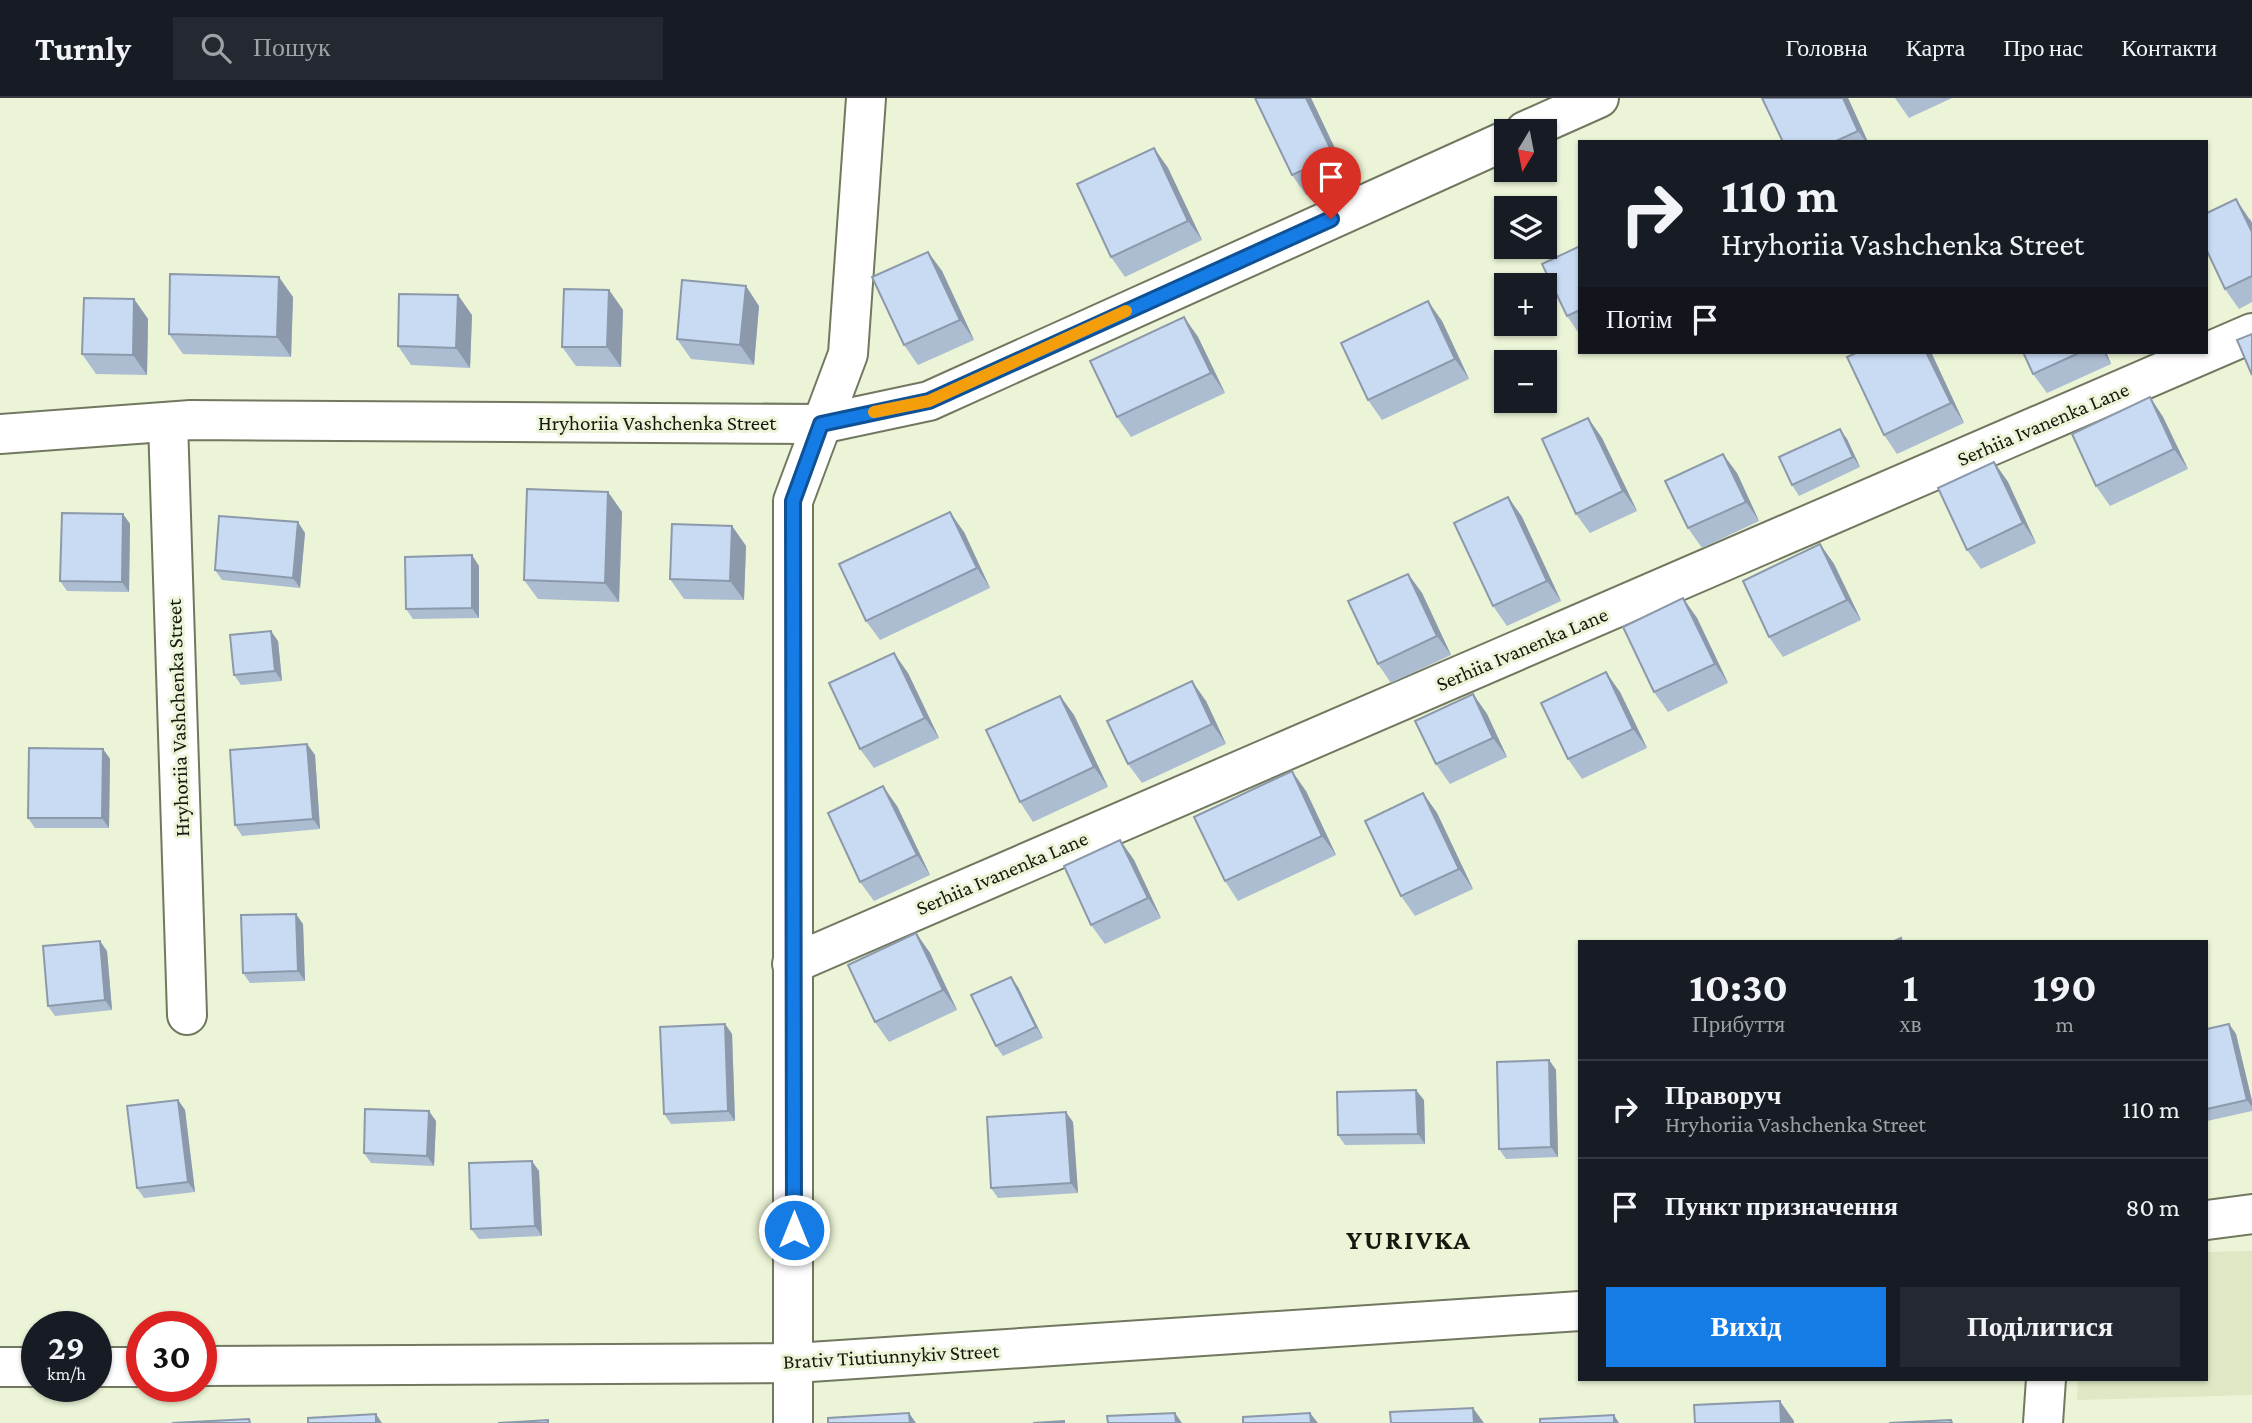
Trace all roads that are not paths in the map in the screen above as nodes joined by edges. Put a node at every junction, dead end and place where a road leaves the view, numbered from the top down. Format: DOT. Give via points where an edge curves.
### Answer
graph roads {
  1 [pos="866,98"];
  2 [pos="1599,98"];
  3 [pos="1552,119"];
  4 [pos="1494,145"];
  5 [pos="2252,333"];
  6 [pos="2208,352"];
  7 [pos="2203,354"];
  8 [pos="168,422"];
  9 [pos="821,424"];
  10 [pos="0,434"];
  11 [pos="792,964"];
  12 [pos="187,1015"];
  13 [pos="2252,1214"];
  14 [pos="2208,1220"];
  15 [pos="1578,1311"];
  16 [pos="795,1363"];
  17 [pos="217,1366"];
  18 [pos="0,1367"];
  19 [pos="21,1367"];
  20 [pos="2046,1381"];
  21 [pos="793,1423"];
  22 [pos="2043,1423"];
  1 -- 9 [label="street" via="848,354"];
  2 -- 3 [label="street"];
  4 -- 9 [label="street, Hryhoriia Vashchenka Street" via="929,401"];
  5 -- 6 [label="street, Serhiia Ivanenka Lane"];
  7 -- 11 [label="street, Serhiia Ivanenka Lane"];
  8 -- 9 [label="street, Hryhoriia Vashchenka Street"];
  8 -- 10 [label="street, Hryhoriia Vashchenka Street"];
  8 -- 12 [label="street, Hryhoriia Vashchenka Street"];
  9 -- 11 [label="street" via="793,501"];
  11 -- 16 [label="street"];
  13 -- 14 [label="street"];
  15 -- 16 [label="street, Brativ Tiutiunnykiv Street"];
  16 -- 17 [label="street, Brativ Tiutiunnykiv Street"];
  16 -- 21 [label="street"];
  18 -- 19 [label="street"];
  20 -- 22 [label="street"];
}
